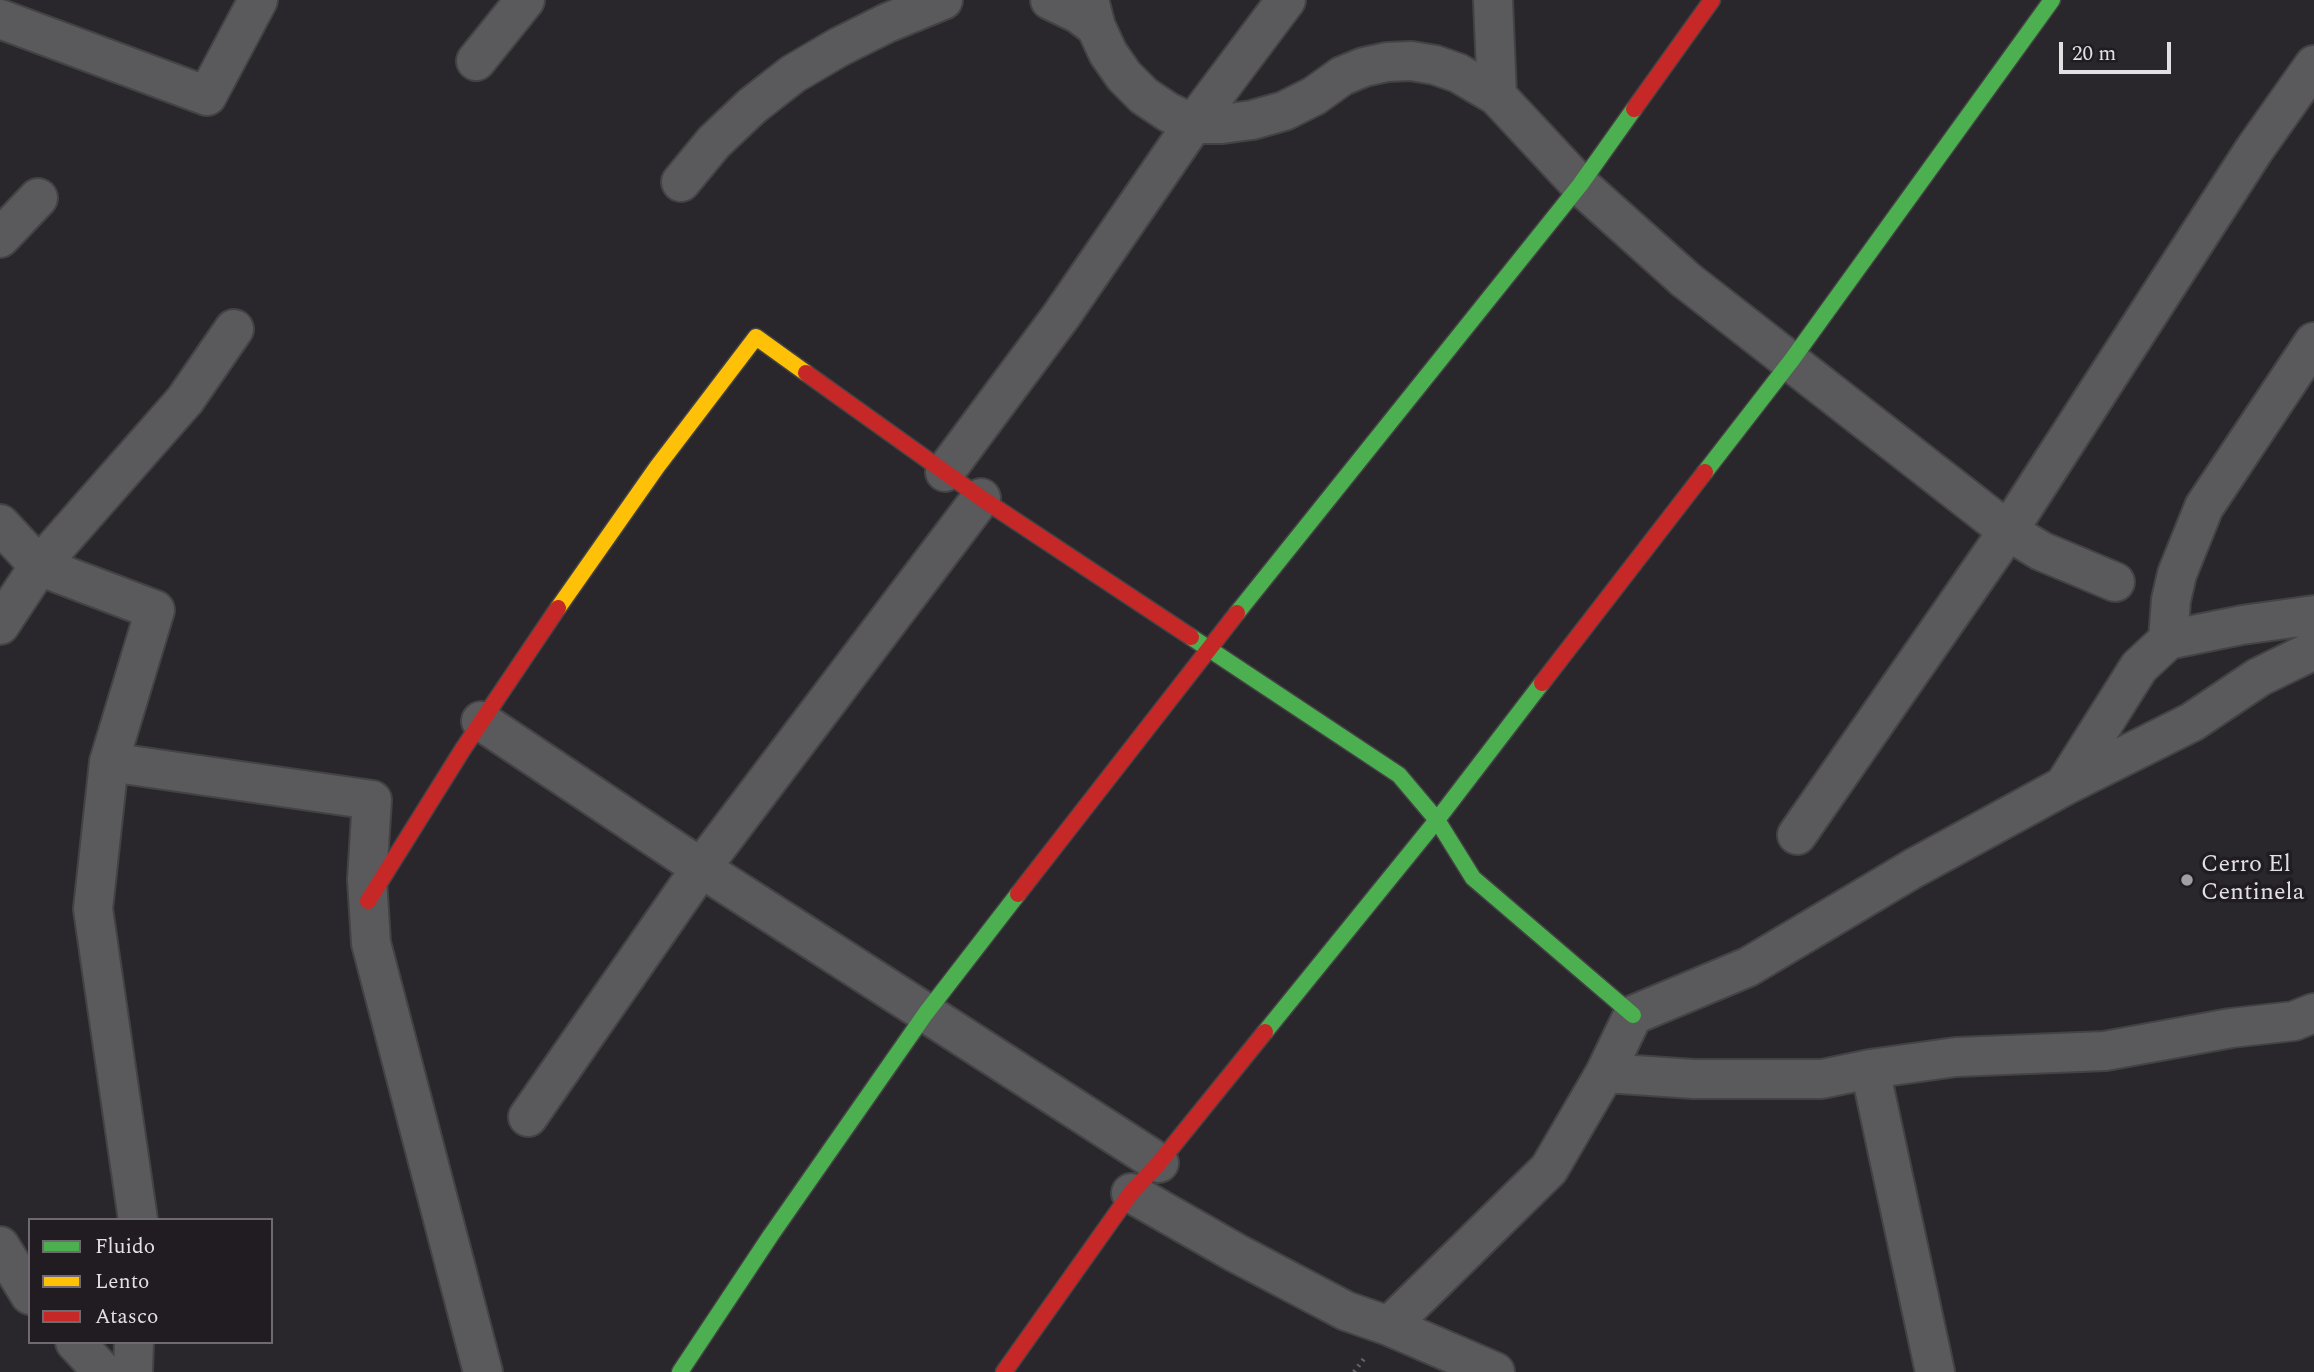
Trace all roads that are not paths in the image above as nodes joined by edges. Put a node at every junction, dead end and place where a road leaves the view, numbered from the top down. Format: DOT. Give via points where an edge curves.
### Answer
graph roads {
  1 [pos="258,0"];
  2 [pos="525,0"];
  3 [pos="943,0"];
  4 [pos="1050,0"];
  5 [pos="1286,0"];
  6 [pos="1493,0"];
  7 [pos="1712,0"];
  8 [pos="2052,0"];
  9 [pos="1093,14"];
  10 [pos="0,19"];
  11 [pos="476,61"];
  12 [pos="2314,65"];
  13 [pos="1497,96"];
  14 [pos="1193,124"];
  15 [pos="681,182"];
  16 [pos="1580,186"];
  17 [pos="38,198"];
  18 [pos="0,238"];
  19 [pos="234,329"];
  20 [pos="2314,342"];
  21 [pos="1791,361"];
  22 [pos="945,472"];
  23 [pos="981,498"];
  24 [pos="0,524"];
  25 [pos="2008,531"];
  26 [pos="39,566"];
  27 [pos="2115,582"];
  28 [pos="2314,615"];
  29 [pos="0,625"];
  30 [pos="2168,640"];
  31 [pos="1208,649"];
  32 [pos="2314,650"];
  33 [pos="481,721"];
  34 [pos="108,762"];
  35 [pos="2064,786"];
  36 [pos="1437,820"];
  37 [pos="1797,835"];
  38 [pos="701,868"];
  39 [pos="368,901"];
  40 [pos="926,1013"];
  41 [pos="2314,1013"];
  42 [pos="1633,1015"];
  43 [pos="1870,1069"];
  44 [pos="1605,1073"];
  45 [pos="528,1117"];
  46 [pos="1159,1163"];
  47 [pos="1131,1193"];
  48 [pos="138,1218"];
  49 [pos="0,1246"];
  50 [pos="28,1293"];
  51 [pos="1389,1326"];
  52 [pos="77,1344"];
  53 [pos="134,1344"];
  54 [pos="103,1372"];
  55 [pos="133,1372"];
  56 [pos="483,1372"];
  57 [pos="680,1372"];
  58 [pos="1004,1372"];
  59 [pos="1495,1372"];
  60 [pos="1935,1372"];
  1 -- 10 [label="street" via="207,96"];
  2 -- 11 [label="street"];
  3 -- 15 [label="street" via="887,23 793,74 714,142"];
  4 -- 9 [label="street" via="1079,14"];
  5 -- 14 [label="street"];
  6 -- 13 [label="street"];
  7 -- 16 [label="street"];
  8 -- 21 [label="street"];
  9 -- 14 [label="street" via="1108,53 1124,76 1144,96"];
  12 -- 25 [label="street"];
  13 -- 14 [label="street" via="1435,65 1387,62 1342,76 1284,111 1252,120"];
  13 -- 16 [label="street"];
  14 -- 22 [label="street" via="1061,316"];
  16 -- 21 [label="street" via="1686,280"];
  16 -- 31 [label="street"];
  17 -- 18 [label="street"];
  19 -- 26 [label="street" via="185,400"];
  20 -- 30 [label="street" via="2204,507 2177,574"];
  21 -- 25 [label="street"];
  21 -- 36 [label="street"];
  22 -- 23 [label="street"];
  22 -- 33 [label="street" via="756,337 657,467"];
  23 -- 31 [label="street"];
  23 -- 38 [label="street"];
  24 -- 26 [label="street"];
  25 -- 27 [label="street" via="2041,551"];
  25 -- 37 [label="street"];
  26 -- 29 [label="street"];
  26 -- 34 [label="street" via="155,610"];
  28 -- 30 [label="street"];
  30 -- 35 [label="street" via="2139,667"];
  31 -- 36 [label="street" via="1399,775"];
  31 -- 40 [label="street"];
  32 -- 35 [label="street" via="2259,677 2192,722"];
  33 -- 38 [label="street"];
  33 -- 39 [label="street"];
  34 -- 39 [label="street" via="372,800"];
  34 -- 48 [label="street" via="93,909"];
  35 -- 42 [label="street" via="1748,967"];
  36 -- 42 [label="street" via="1473,878"];
  36 -- 46 [label="street"];
  38 -- 40 [label="street"];
  38 -- 45 [label="street"];
  39 -- 56 [label="street" via="371,943"];
  40 -- 46 [label="street"];
  40 -- 57 [label="street"];
  41 -- 43 [label="street" via="2294,1021 2105,1051 1956,1057"];
  42 -- 44 [label="street"];
  43 -- 44 [label="street" via="1822,1079 1694,1079"];
  43 -- 60 [label="street"];
  44 -- 51 [label="street" via="1549,1169"];
  46 -- 47 [label="street"];
  47 -- 51 [label="street" via="1334,1304"];
  47 -- 58 [label="street"];
  49 -- 50 [label="street"];
  51 -- 59 [label="street"];
  52 -- 54 [label="street"];
  53 -- 55 [label="street"];
}
